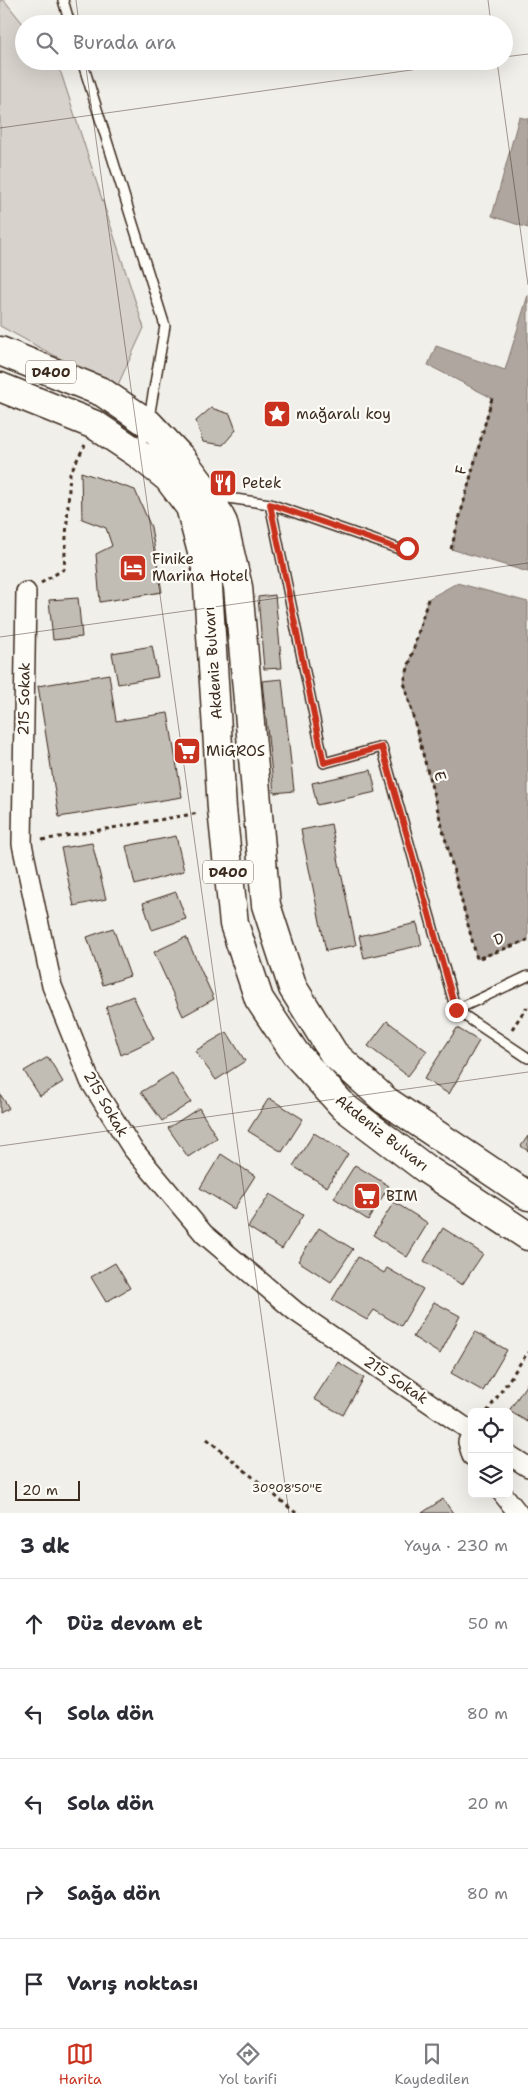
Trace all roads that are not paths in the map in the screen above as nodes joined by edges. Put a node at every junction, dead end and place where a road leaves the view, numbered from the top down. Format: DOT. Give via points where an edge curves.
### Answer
graph roads {
  1 [pos="63,0"];
  2 [pos="67,15"];
  3 [pos="85,70"];
  4 [pos="0,351"];
  5 [pos="0,387"];
  6 [pos="148,423"];
  7 [pos="138,453"];
  8 [pos="209,495"];
  9 [pos="270,504"];
  10 [pos="407,548"];
  11 [pos="26,592"];
  12 [pos="528,976"];
  13 [pos="456,1010"];
  14 [pos="528,1058"];
  15 [pos="528,1196"];
  16 [pos="528,1236"];
  17 [pos="468,1430"];
  18 [pos="513,1458"];
  19 [pos="528,1467"];
  20 [pos="506,1498"];
  21 [pos="518,1513"];
  1 -- 2 [label="lane"];
  3 -- 6 [label="lane" via="165,326"];
  4 -- 6 [label="highway, Akdeniz Bulvarı / D400" via="102,392"];
  5 -- 7 [label="highway, Akdeniz Bulvarı / D400" via="95,425"];
  6 -- 7 [label="lane"];
  6 -- 8 [label="highway, Akdeniz Bulvarı / D400" via="181,458"];
  7 -- 16 [label="highway, Akdeniz Bulvarı / D400" via="168,478 190,507 206,571 222,809 234,924 259,999 294,1053 344,1107 426,1169"];
  8 -- 9 [label="lane"];
  8 -- 15 [label="highway, Akdeniz Bulvarı / D400" via="223,523 238,587 266,905 293,988 334,1054 385,1100"];
  9 -- 10 [label="lane" via="408,552"];
  9 -- 13 [label="lane" via="324,763 382,747"];
  11 -- 17 [label="street, 215 Sokak" via="22,844 52,986 90,1080 132,1148 204,1234 295,1311"];
  12 -- 13 [label="lane"];
  13 -- 14 [label="lane"];
  18 -- 19 [label="street"];
  20 -- 21 [label="street"];
}
